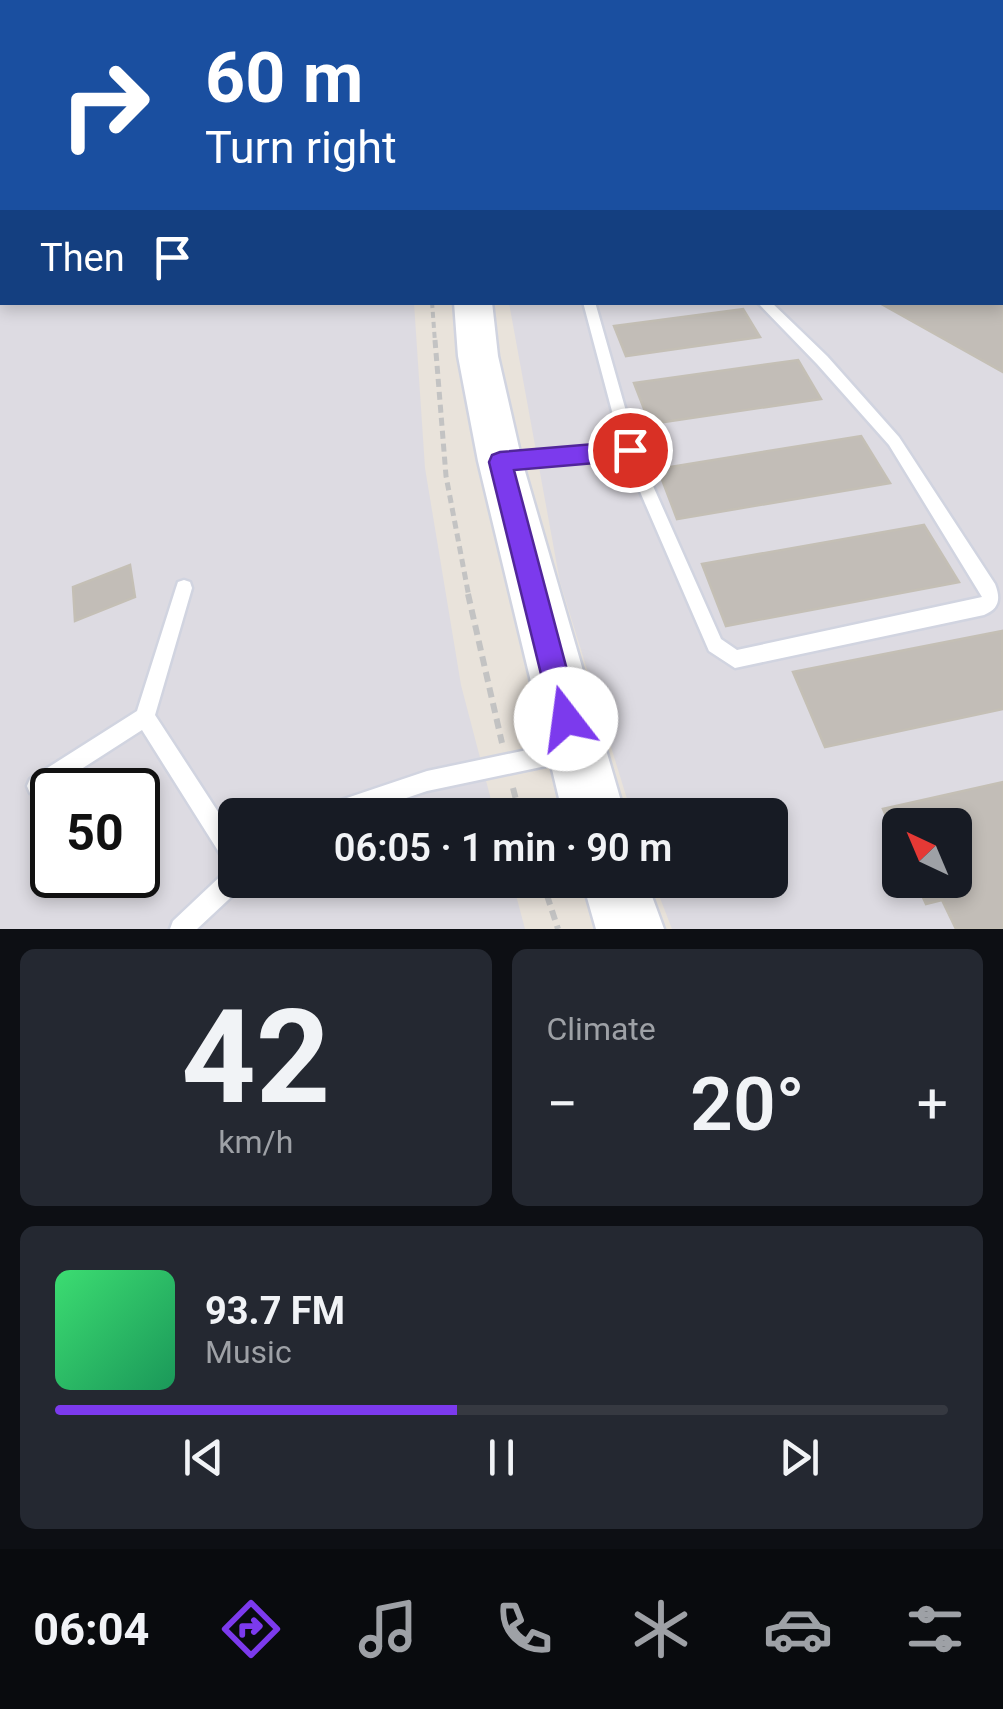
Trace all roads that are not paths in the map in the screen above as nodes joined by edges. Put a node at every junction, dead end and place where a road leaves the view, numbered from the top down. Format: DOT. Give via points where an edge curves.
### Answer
graph roads {
  1 [pos="473,305"];
  2 [pos="590,305"];
  3 [pos="766,305"];
  4 [pos="630,450"];
  5 [pos="500,462"];
  6 [pos="184,588"];
  7 [pos="146,717"];
  8 [pos="574,750"];
  9 [pos="65,768"];
  10 [pos="376,798"];
  11 [pos="589,798"];
  12 [pos="218,830"];
  13 [pos="218,894"];
  14 [pos="620,898"];
  15 [pos="181,929"];
  16 [pos="630,929"];
  1 -- 5 [label="main road"];
  2 -- 4 [label="lane"];
  3 -- 4 [label="lane" via="894,441 991,600 984,608 734,659 714,645"];
  4 -- 5 [label="lane"];
  5 -- 8 [label="main road"];
  6 -- 7 [label="lane"];
  7 -- 9 [label="lane"];
  7 -- 12 [label="lane"];
  8 -- 10 [label="lane"];
  8 -- 11 [label="main road"];
  13 -- 15 [label="lane"];
  14 -- 16 [label="main road"];
}
